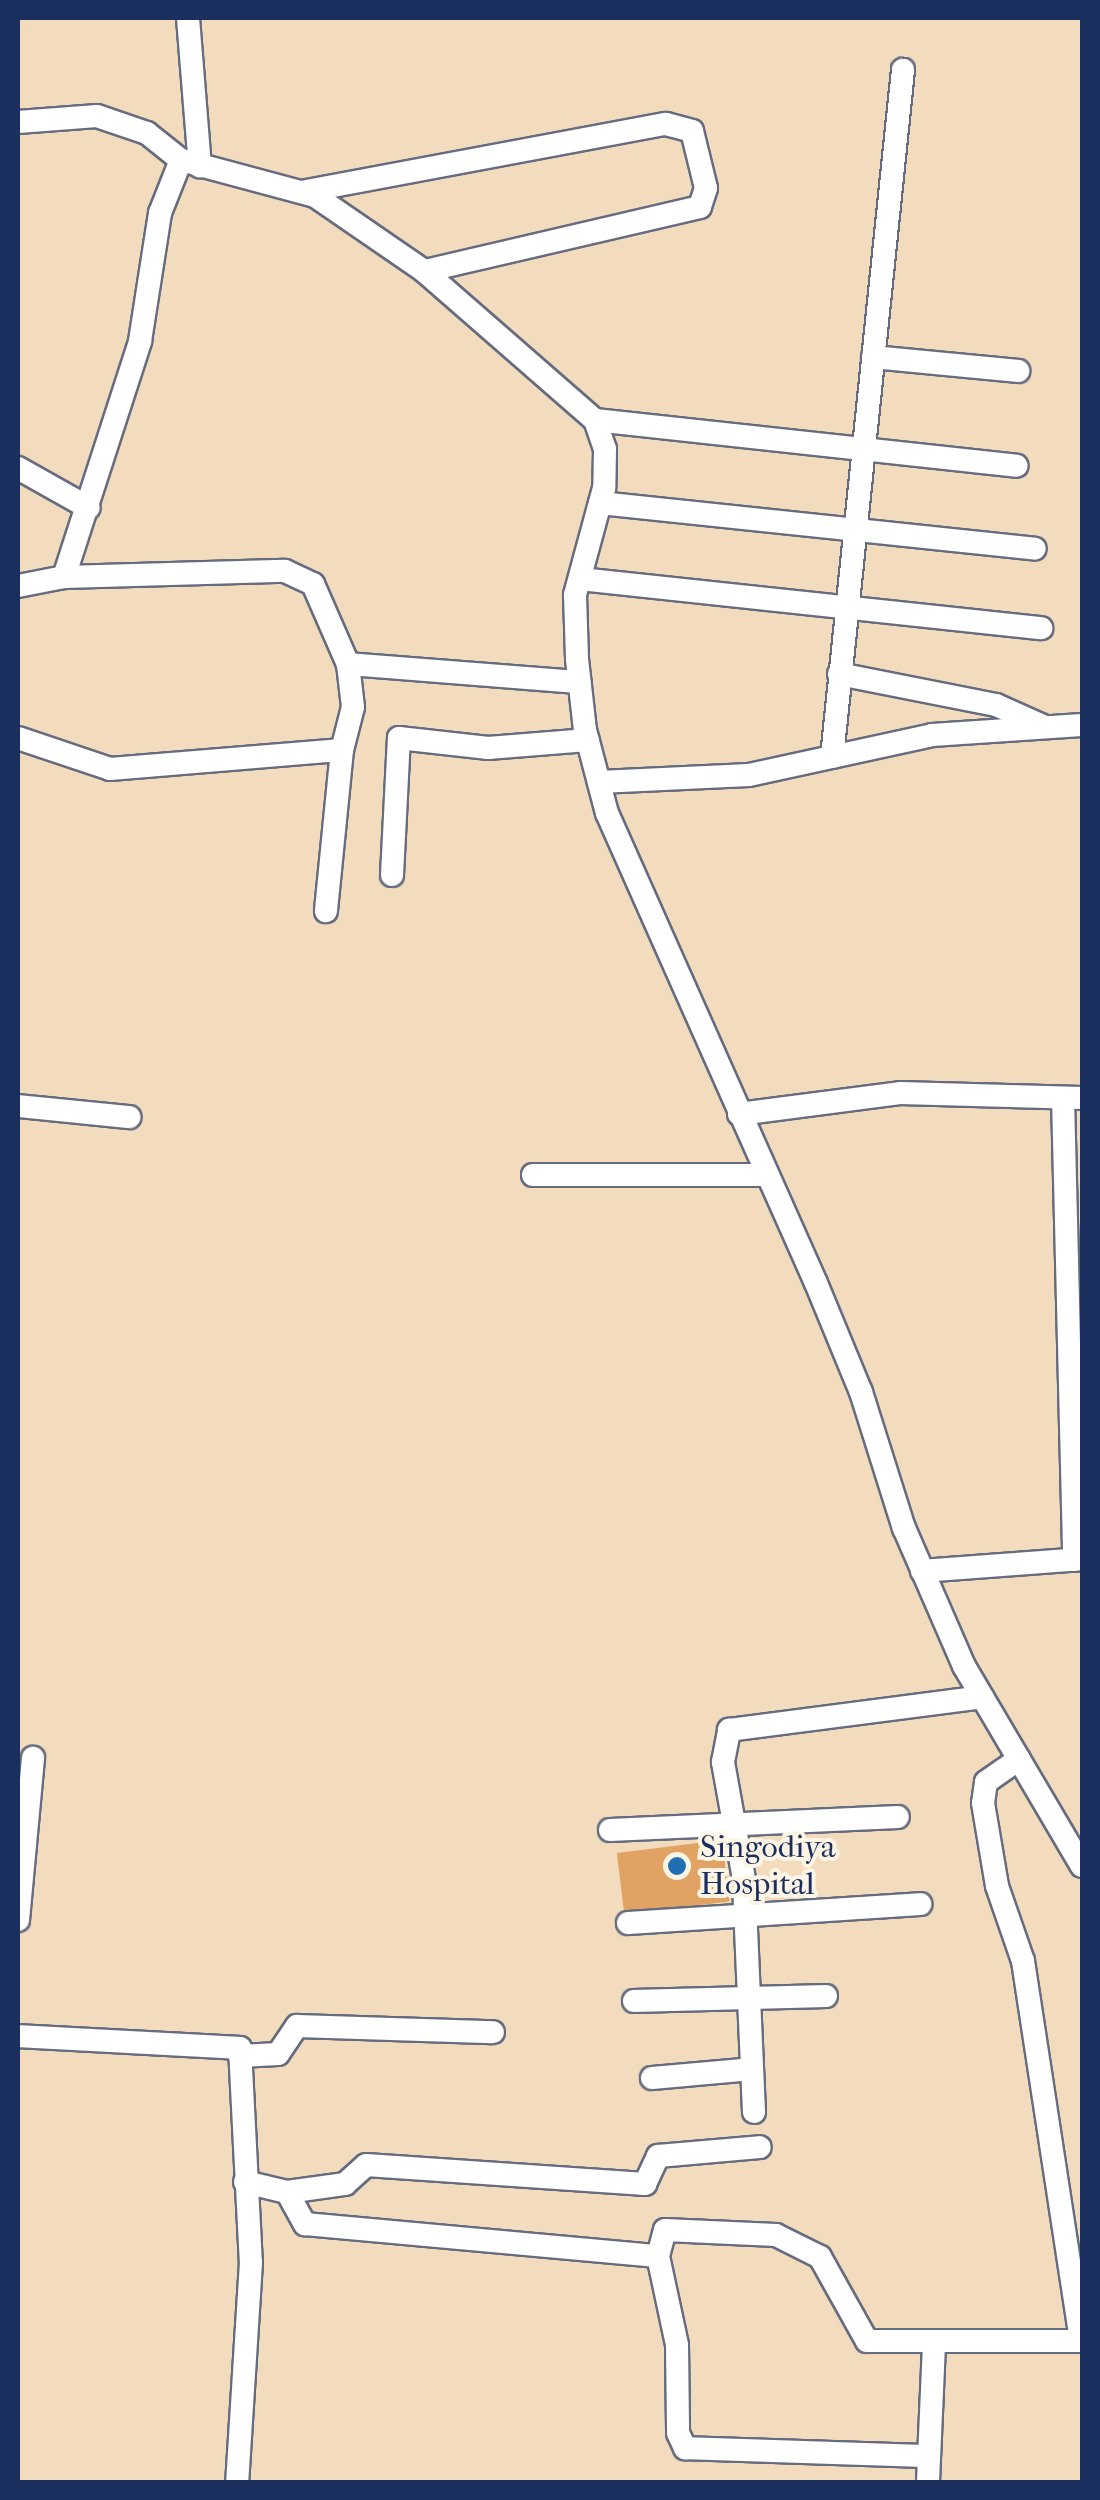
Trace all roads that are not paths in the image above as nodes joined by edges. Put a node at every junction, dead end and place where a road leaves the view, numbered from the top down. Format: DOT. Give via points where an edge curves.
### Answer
graph roads {
  1 [pos="188,18"];
  2 [pos="902,70"];
  3 [pos="18,122"];
  4 [pos="190,164"];
  5 [pos="301,192"];
  6 [pos="424,272"];
  7 [pos="872,357"];
  8 [pos="1018,372"];
  9 [pos="595,420"];
  10 [pos="864,444"];
  11 [pos="1016,466"];
  12 [pos="18,468"];
  13 [pos="600,503"];
  14 [pos="89,508"];
  15 [pos="854,534"];
  16 [pos="1036,549"];
  17 [pos="64,576"];
  18 [pos="580,579"];
  19 [pos="20,582"];
  20 [pos="846,606"];
  21 [pos="1041,628"];
  22 [pos="348,664"];
  23 [pos="839,674"];
  24 [pos="579,682"];
  25 [pos="1082,725"];
  26 [pos="1043,726"];
  27 [pos="18,738"];
  28 [pos="588,740"];
  29 [pos="342,750"];
  30 [pos="832,757"];
  31 [pos="599,782"];
  32 [pos="392,875"];
  33 [pos="326,910"];
  34 [pos="1073,1098"];
  35 [pos="18,1106"];
  36 [pos="739,1114"];
  37 [pos="128,1117"];
  38 [pos="533,1175"];
  39 [pos="766,1175"];
  40 [pos="1078,1560"];
  41 [pos="922,1570"];
  42 [pos="982,1697"];
  43 [pos="33,1758"];
  44 [pos="1018,1759"];
  45 [pos="898,1818"];
  46 [pos="736,1828"];
  47 [pos="610,1830"];
  48 [pos="1082,1866"];
  49 [pos="920,1904"];
  50 [pos="18,1920"];
  51 [pos="746,1920"];
  52 [pos="628,1923"];
  53 [pos="749,1996"];
  54 [pos="826,1996"];
  55 [pos="634,2001"];
  56 [pos="494,2032"];
  57 [pos="18,2036"];
  58 [pos="240,2056"];
  59 [pos="752,2069"];
  60 [pos="652,2078"];
  61 [pos="754,2112"];
  62 [pos="760,2147"];
  63 [pos="246,2182"];
  64 [pos="287,2192"];
  65 [pos="658,2256"];
  66 [pos="1082,2341"];
  67 [pos="934,2342"];
  68 [pos="929,2456"];
  69 [pos="237,2482"];
  70 [pos="928,2482"];
  1 -- 4 [label="street"];
  2 -- 7 [label="street"];
  3 -- 4 [label="street" via="97,116 147,133"];
  4 -- 5 [label="street"];
  4 -- 14 [label="street" via="160,213 140,341"];
  5 -- 6 [label="street"];
  5 -- 6 [label="street" via="666,124 692,130 706,188 700,207"];
  6 -- 9 [label="street"];
  7 -- 8 [label="street"];
  7 -- 10 [label="street"];
  9 -- 10 [label="street"];
  9 -- 13 [label="street" via="605,449"];
  10 -- 11 [label="street"];
  10 -- 15 [label="street"];
  12 -- 14 [label="street"];
  13 -- 15 [label="street"];
  13 -- 18 [label="street"];
  14 -- 17 [label="street"];
  15 -- 16 [label="street"];
  15 -- 20 [label="street"];
  17 -- 19 [label="street"];
  17 -- 22 [label="street" via="298,572 313,584"];
  18 -- 20 [label="street"];
  18 -- 24 [label="street"];
  20 -- 21 [label="street"];
  20 -- 23 [label="street"];
  22 -- 24 [label="street"];
  22 -- 29 [label="street" via="354,707"];
  23 -- 26 [label="street" via="996,704"];
  23 -- 30 [label="street"];
  24 -- 28 [label="street"];
  25 -- 26 [label="street"];
  26 -- 30 [label="street" via="932,735"];
  27 -- 29 [label="street" via="110,769"];
  28 -- 31 [label="street"];
  28 -- 32 [label="street" via="488,748 399,738"];
  29 -- 33 [label="street"];
  30 -- 31 [label="street" via="749,776"];
  31 -- 36 [label="street" via="644,902"];
  34 -- 36 [label="street" via="900,1093"];
  34 -- 40 [label="street"];
  35 -- 37 [label="street"];
  36 -- 39 [label="street"];
  38 -- 39 [label="street"];
  39 -- 41 [label="street" via="860,1392 879,1462"];
  40 -- 41 [label="street"];
  41 -- 42 [label="street"];
  42 -- 44 [label="street"];
  42 -- 46 [label="street" via="737,1726 722,1748"];
  43 -- 50 [label="street"];
  44 -- 48 [label="street"];
  44 -- 66 [label="street" via="986,1782 984,1803 998,1886 1023,1961"];
  45 -- 46 [label="street"];
  46 -- 47 [label="street"];
  46 -- 51 [label="street"];
  49 -- 51 [label="street"];
  51 -- 52 [label="street"];
  51 -- 53 [label="street"];
  53 -- 54 [label="street"];
  53 -- 55 [label="street"];
  53 -- 59 [label="street"];
  56 -- 58 [label="street" via="297,2026 278,2054"];
  57 -- 58 [label="street" via="240,2048"];
  58 -- 63 [label="street"];
  59 -- 60 [label="street"];
  59 -- 61 [label="street"];
  62 -- 64 [label="street" via="658,2156 646,2184 366,2165 345,2184"];
  63 -- 64 [label="street"];
  63 -- 69 [label="street" via="250,2262"];
  64 -- 65 [label="street" via="306,2224"];
  65 -- 67 [label="street" via="664,2230 776,2235 832,2270 862,2337"];
  65 -- 68 [label="street" via="677,2344 678,2433 685,2448"];
  66 -- 67 [label="street"];
  67 -- 68 [label="street"];
  68 -- 70 [label="street"];
}
